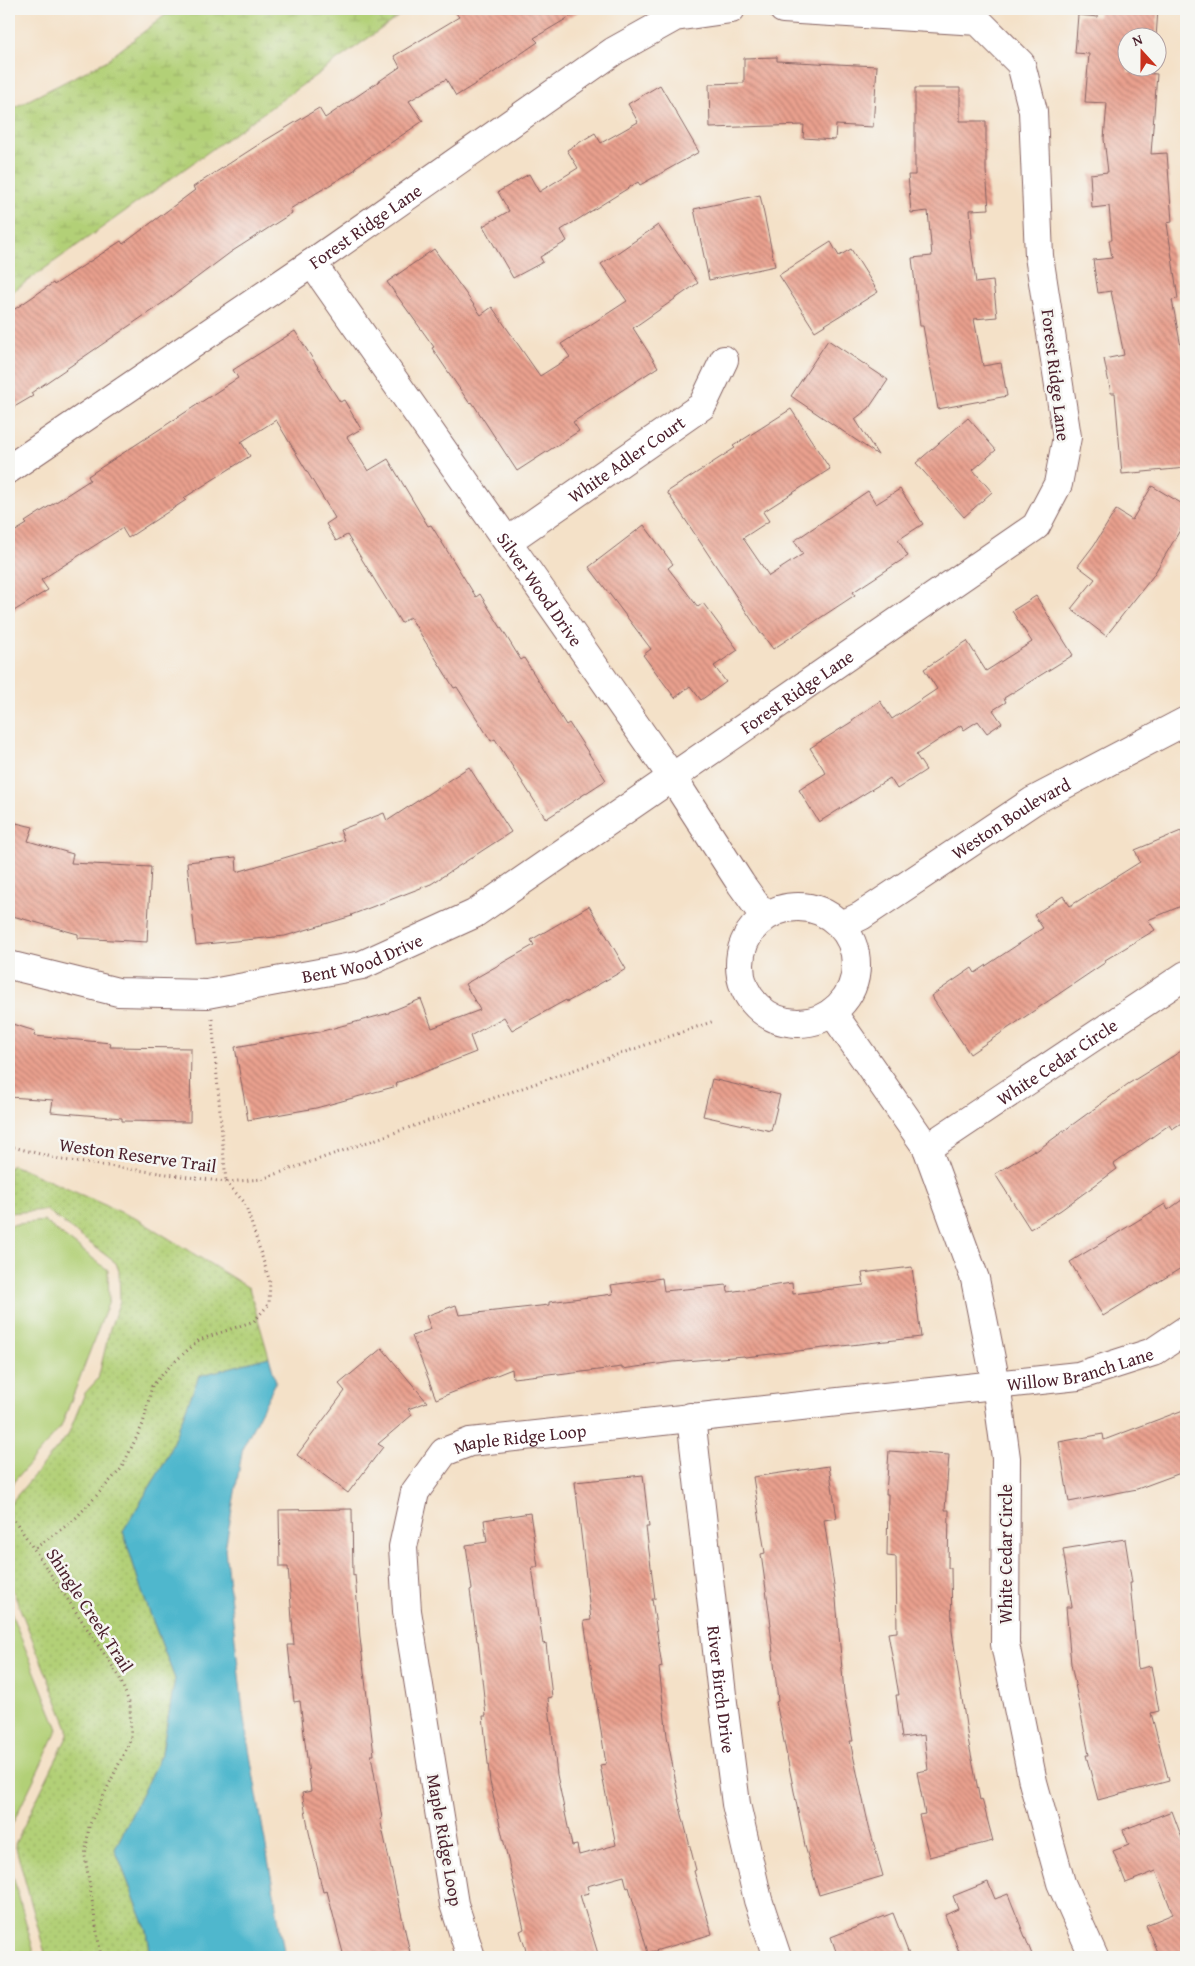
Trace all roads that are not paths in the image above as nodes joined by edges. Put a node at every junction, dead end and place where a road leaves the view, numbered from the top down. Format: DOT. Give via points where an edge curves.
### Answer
graph roads {
  1 [pos="731,9"];
  2 [pos="783,9"];
  3 [pos="982,15"];
  4 [pos="312,263"];
  5 [pos="724,360"];
  6 [pos="9,469"];
  7 [pos="508,541"];
  8 [pos="1186,721"];
  9 [pos="672,777"];
  10 [pos="764,916"];
  11 [pos="842,925"];
  12 [pos="9,965"];
  13 [pos="1186,975"];
  14 [pos="832,1012"];
  15 [pos="927,1148"];
  16 [pos="1186,1330"];
  17 [pos="996,1384"];
  18 [pos="691,1417"];
  19 [pos="471,1957"];
  20 [pos="778,1957"];
  21 [pos="1094,1957"];
  1 -- 4 [label="street, Forest Ridge Lane" via="676,18 614,51"];
  2 -- 3 [label="street, Forest Ridge Lane"];
  3 -- 9 [label="street, Forest Ridge Lane" via="1021,64 1033,110 1039,256 1067,437 1058,484 1036,526"];
  4 -- 6 [label="street, Forest Ridge Lane"];
  4 -- 7 [label="street, Silver Wood Drive"];
  5 -- 7 [label="street, White Adler Court" via="702,406"];
  7 -- 9 [label="street, Silver Wood Drive"];
  8 -- 11 [label="street, Weston Boulevard" via="1033,801"];
  9 -- 10 [label="street, Silver Wood Drive"];
  9 -- 12 [label="street, Bent Wood Drive" via="474,914 362,965 208,994 118,992"];
  10 -- 11 [label="street" via="785,907 813,908 827,913"];
  10 -- 14 [label="street" via="746,936 738,964 748,996 767,1015 786,1022 801,1023"];
  11 -- 14 [label="street" via="855,951 856,971 850,991"];
  13 -- 15 [label="street, White Cedar Circle"];
  14 -- 15 [label="street, White Cedar Circle"];
  15 -- 17 [label="street, White Cedar Circle" via="975,1279"];
  16 -- 17 [label="street, Willow Branch Lane" via="1153,1352 1078,1376"];
  17 -- 18 [label="street, Maple Ridge Loop"];
  17 -- 21 [label="street, White Cedar Circle" via="1006,1458 1005,1644 1033,1782 1058,1874"];
  18 -- 19 [label="street, Maple Ridge Loop" via="470,1442 444,1452 415,1492 403,1547 407,1611 454,1904"];
  18 -- 20 [label="street, River Birch Drive" via="736,1804 758,1900"];
}
